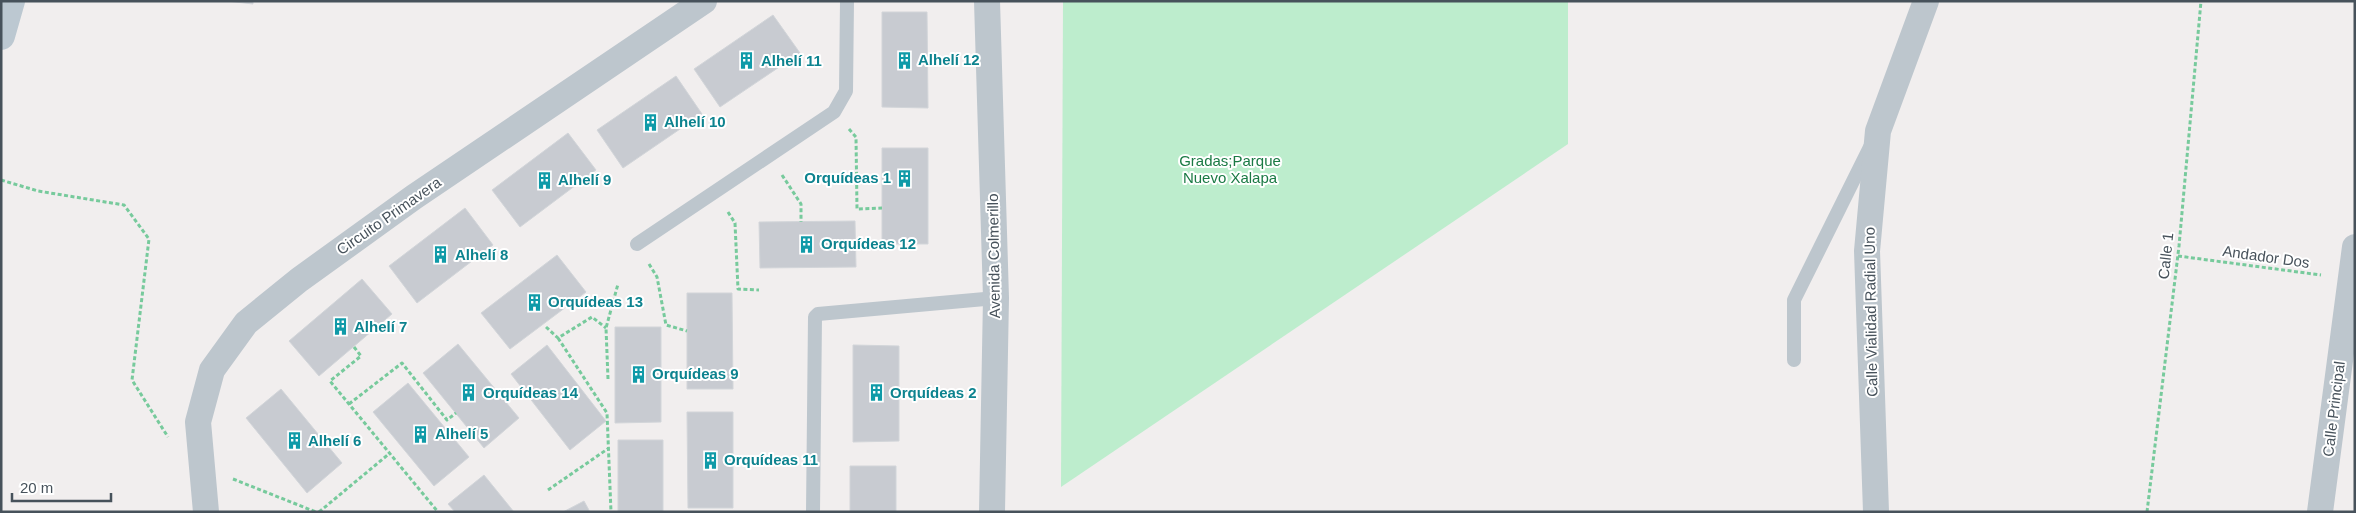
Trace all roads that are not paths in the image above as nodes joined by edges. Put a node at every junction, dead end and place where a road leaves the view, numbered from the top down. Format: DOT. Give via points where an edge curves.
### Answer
graph roads {
  1 [pos="11,1"];
  2 [pos="704,1"];
  3 [pos="846,1"];
  4 [pos="988,1"];
  5 [pos="1926,1"];
  6 [pos="1,36"];
  7 [pos="1878,131"];
  8 [pos="637,244"];
  9 [pos="2355,247"];
  10 [pos="996,298"];
  11 [pos="1794,360"];
  12 [pos="206,512"];
  13 [pos="813,512"];
  14 [pos="992,512"];
  15 [pos="1876,512"];
  16 [pos="2320,512"];
  1 -- 6 [label="main road"];
  2 -- 12 [label="street, Circuito Primavera" via="414,197 299,280 246,323 212,370 198,422"];
  3 -- 8 [label="lane" via="846,91 834,112"];
  4 -- 10 [label="street, Avenida Colmerillo"];
  5 -- 7 [label="street, Calle Vialidad Radial Uno"];
  7 -- 11 [label="lane" via="1794,300"];
  7 -- 15 [label="street, Calle Vialidad Radial Uno" via="1867,251"];
  9 -- 16 [label="street, Calle Principal"];
  10 -- 13 [label="lane" via="818,314"];
  10 -- 14 [label="street, Avenida Colmerillo"];
}
